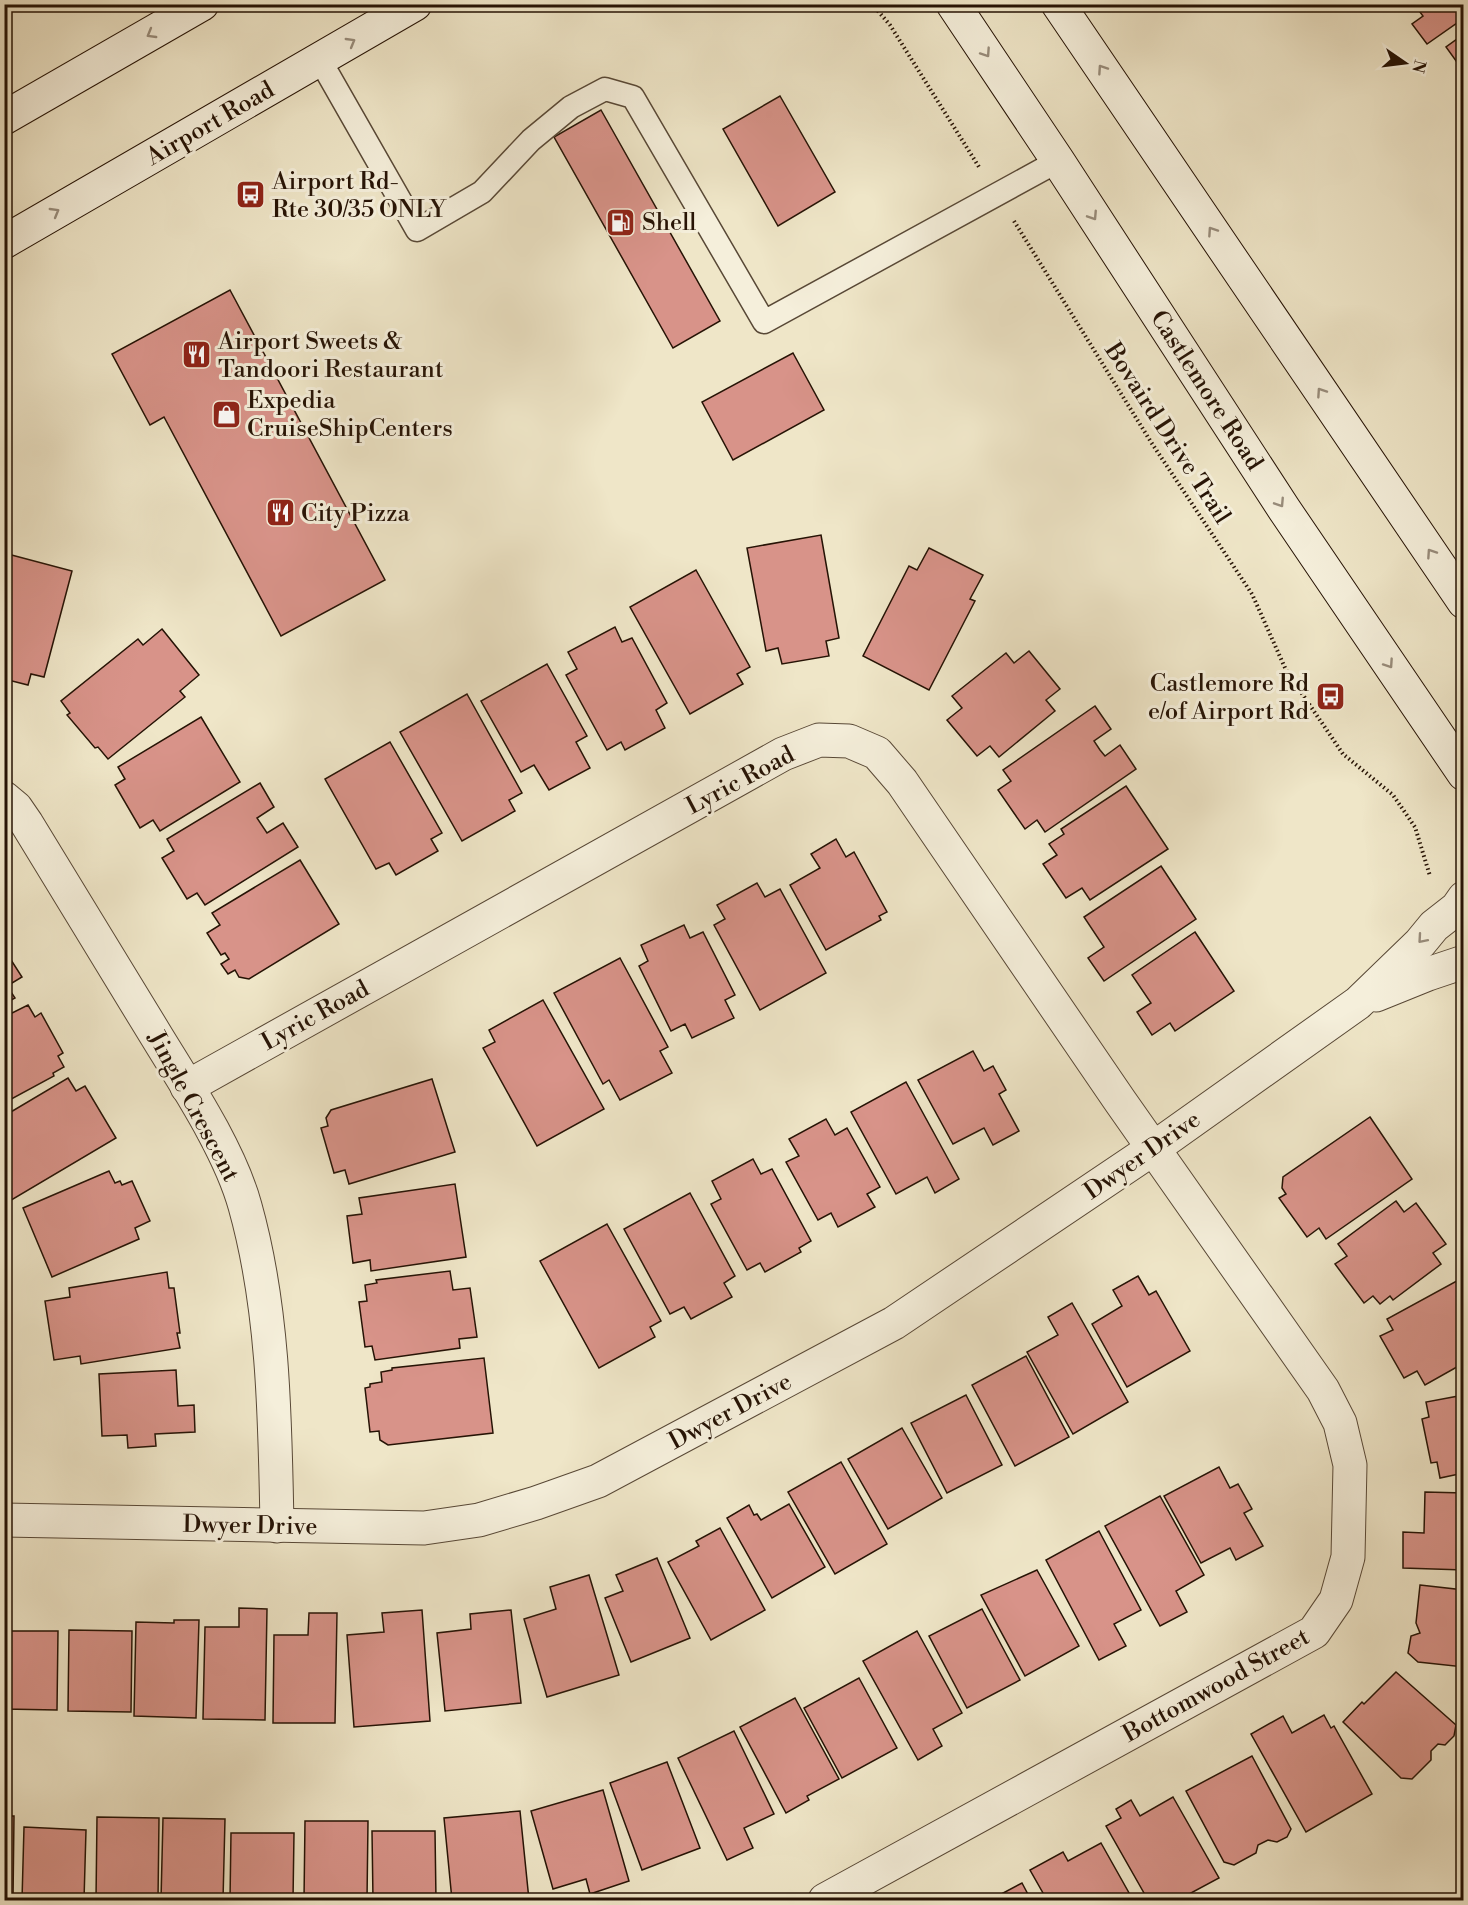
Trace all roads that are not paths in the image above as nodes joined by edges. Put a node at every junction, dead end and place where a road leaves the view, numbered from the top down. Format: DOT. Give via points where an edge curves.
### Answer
graph roads {
  1 [pos="202,4"];
  2 [pos="415,4"];
  3 [pos="953,4"];
  4 [pos="1058,4"];
  5 [pos="320,60"];
  6 [pos="4,118"];
  7 [pos="1058,161"];
  8 [pos="4,242"];
  9 [pos="1464,602"];
  10 [pos="1464,774"];
  11 [pos="4,798"];
  12 [pos="1464,898"];
  13 [pos="1464,962"];
  14 [pos="1358,1003"];
  15 [pos="188,1087"];
  16 [pos="1154,1148"];
  17 [pos="4,1520"];
  18 [pos="278,1526"];
  19 [pos="825,1900"];
  1 -- 6 [label="street, one-way"];
  5 -- 2 [label="street, Airport Road, one-way"];
  3 -- 7 [label="street, Castlemore Road, one-way"];
  9 -- 4 [label="street, one-way"];
  5 -- 7 [label="lane" via="417,230 482,192 531,140 571,107 605,89 633,97 764,322"];
  8 -- 5 [label="street, Airport Road, one-way"];
  7 -- 10 [label="street, Castlemore Road, one-way" via="1284,509"];
  11 -- 15 [label="street, Jingle Crescent" via="27,824"];
  12 -- 14 [label="street, Dwyer Drive, one-way"];
  13 -- 14 [label="street, Dwyer Drive"];
  14 -- 16 [label="street, Dwyer Drive"];
  15 -- 16 [label="street, Lyric Road" via="783,754 819,740 849,741 877,753 902,782"];
  15 -- 18 [label="street, Jingle Crescent" via="226,1158 245,1205 272,1361"];
  16 -- 18 [label="street, Dwyer Drive" via="894,1323 598,1481 479,1520 424,1528"];
  16 -- 19 [label="street, Bottomwood Street" via="1323,1390 1340,1423 1350,1465 1347,1557 1336,1600 1314,1632"];
  17 -- 18 [label="street, Dwyer Drive"];
}
